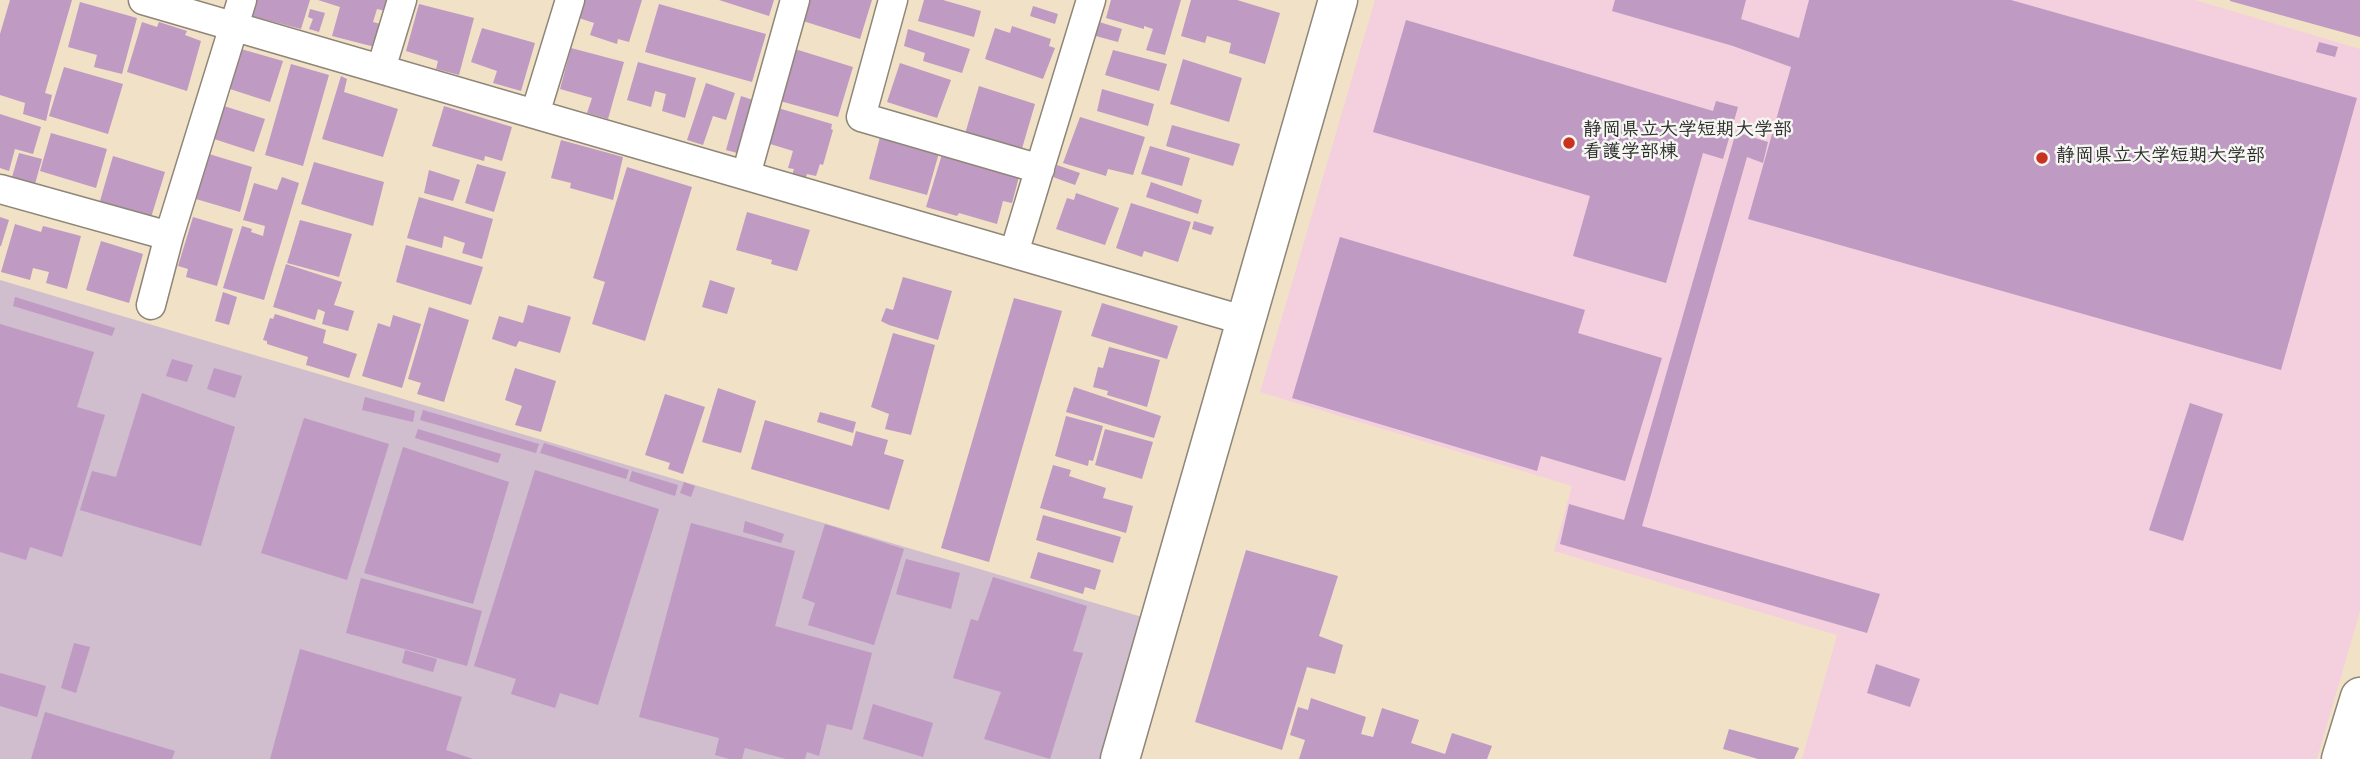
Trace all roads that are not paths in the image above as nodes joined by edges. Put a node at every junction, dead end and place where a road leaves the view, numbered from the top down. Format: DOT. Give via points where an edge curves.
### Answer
graph roads {
  1 [pos="143,0"];
  2 [pos="402,0"];
  3 [pos="570,0"];
  4 [pos="795,0"];
  5 [pos="893,0"];
  6 [pos="1091,0"];
  7 [pos="1338,0"];
  8 [pos="239,13"];
  9 [pos="381,69"];
  10 [pos="535,114"];
  11 [pos="1040,169"];
  12 [pos="746,175"];
  13 [pos="0,189"];
  14 [pos="169,236"];
  15 [pos="1014,254"];
  16 [pos="150,305"];
  17 [pos="1246,321"];
  18 [pos="2360,697"];
  19 [pos="1120,759"];
  20 [pos="2342,759"];
  1 -- 8 [label="street"];
  2 -- 9 [label="street"];
  3 -- 10 [label="street"];
  4 -- 12 [label="street"];
  5 -- 11 [label="street" via="861,117"];
  6 -- 11 [label="street"];
  7 -- 17 [label="street"];
  8 -- 9 [label="street"];
  8 -- 14 [label="street"];
  9 -- 10 [label="street"];
  10 -- 12 [label="street"];
  11 -- 15 [label="street"];
  12 -- 15 [label="street"];
  13 -- 14 [label="street"];
  14 -- 16 [label="street"];
  15 -- 17 [label="street"];
  17 -- 19 [label="street"];
  18 -- 20 [label="street"];
}
